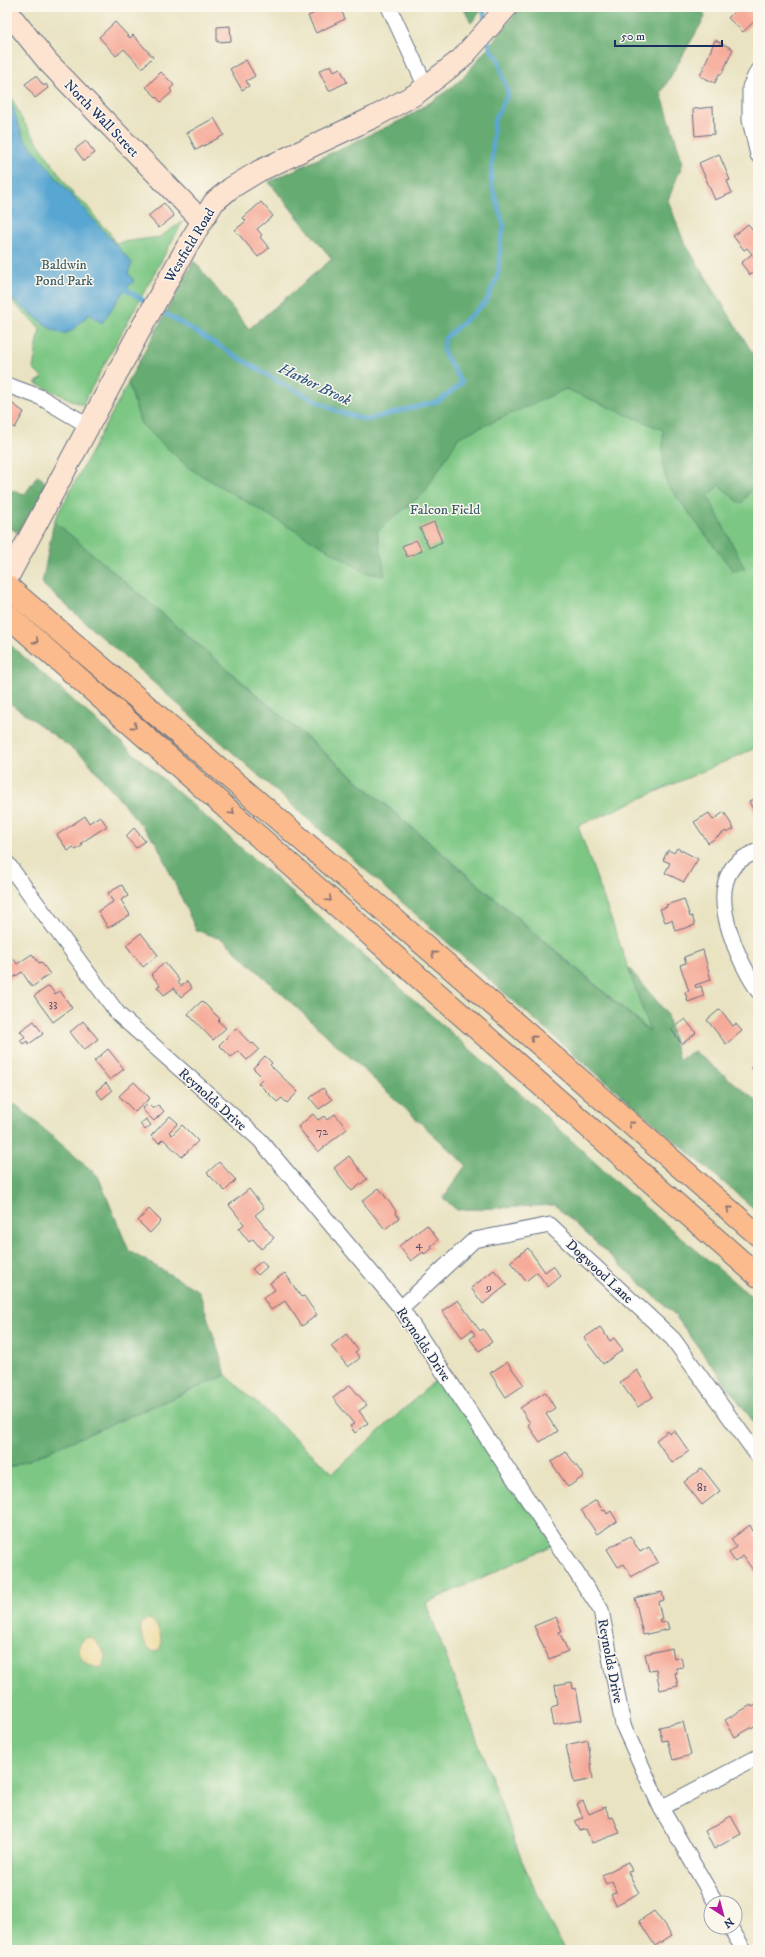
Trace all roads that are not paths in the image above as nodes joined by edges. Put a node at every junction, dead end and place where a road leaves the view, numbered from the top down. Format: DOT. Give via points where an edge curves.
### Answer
graph roads {
  1 [pos="389,7"];
  2 [pos="7,11"];
  3 [pos="503,11"];
  4 [pos="758,70"];
  5 [pos="426,87"];
  6 [pos="758,155"];
  7 [pos="202,221"];
  8 [pos="7,385"];
  9 [pos="89,426"];
  10 [pos="10,586"];
  11 [pos="7,615"];
  12 [pos="758,851"];
  13 [pos="7,863"];
  14 [pos="758,991"];
  15 [pos="758,1235"];
  16 [pos="758,1276"];
  17 [pos="401,1308"];
  18 [pos="758,1456"];
  19 [pos="758,1757"];
  20 [pos="661,1808"];
  21 [pos="711,1895"];
  22 [pos="735,1935"];
  23 [pos="744,1950"];
  1 -- 5 [label="street"];
  2 -- 7 [label="street, North Wall Street" via="74,90"];
  3 -- 5 [label="street, Westfield Road" via="474,46"];
  4 -- 6 [label="street" via="750,87 750,120"];
  5 -- 7 [label="street, Westfield Road" via="387,111 285,158 242,181 214,202"];
  7 -- 9 [label="street, Westfield Road"];
  8 -- 9 [label="street" via="40,397"];
  9 -- 10 [label="street, Westfield Road"];
  15 -- 10 [label="highway, one-way"];
  11 -- 16 [label="highway, one-way"];
  12 -- 14 [label="street" via="746,856 731,870 724,890 725,914 738,954"];
  13 -- 17 [label="street, Reynolds Drive" via="119,1015 260,1140"];
  17 -- 18 [label="street, Dogwood Lane" via="474,1240 550,1225 674,1339"];
  17 -- 20 [label="street, Reynolds Drive" via="601,1610 623,1725"];
  19 -- 20 [label="street"];
  20 -- 21 [label="street, Reynolds Drive"];
  22 -- 23 [label="street"];
}
